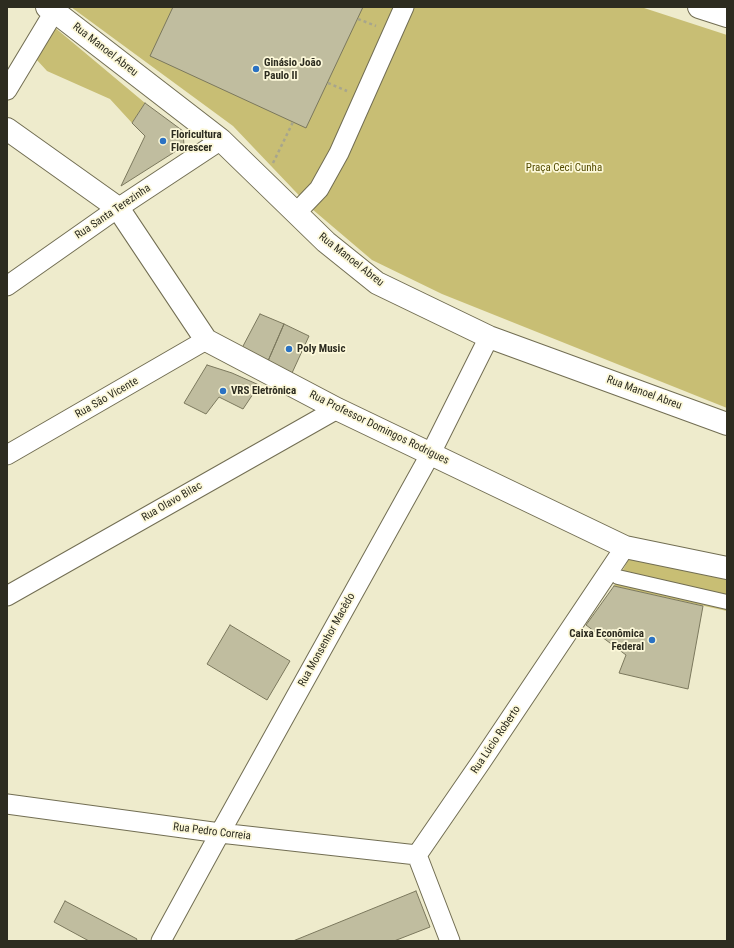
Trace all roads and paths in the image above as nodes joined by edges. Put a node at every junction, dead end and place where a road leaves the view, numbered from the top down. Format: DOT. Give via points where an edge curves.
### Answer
graph roads {
  1 [pos="404,7"];
  2 [pos="700,7"];
  3 [pos="52,8"];
  4 [pos="727,16"];
  5 [pos="7,90"];
  6 [pos="293,122"];
  7 [pos="7,129"];
  8 [pos="221,140"];
  9 [pos="272,166"];
  10 [pos="118,208"];
  11 [pos="296,213"];
  12 [pos="7,286"];
  13 [pos="489,337"];
  14 [pos="206,340"];
  15 [pos="337,409"];
  16 [pos="727,424"];
  17 [pos="431,453"];
  18 [pos="7,455"];
  19 [pos="624,547"];
  20 [pos="727,568"];
  21 [pos="618,577"];
  22 [pos="7,596"];
  23 [pos="727,602"];
  24 [pos="7,804"];
  25 [pos="220,833"];
  26 [pos="417,855"];
  27 [pos="161,941"];
  28 [pos="450,941"];
  1 -- 11 [label="street" via="339,153 319,189"];
  2 -- 4 [label="street"];
  3 -- 5 [label="street"];
  3 -- 8 [label="street, Rua Manoel Abreu"];
  6 -- 9 [label="path"];
  7 -- 10 [label="street, Rua Professor Domingos Rodrigues"];
  8 -- 10 [label="street, Rua Santa Terezinha"];
  8 -- 11 [label="street, Rua Manoel Abreu"];
  10 -- 12 [label="street, Rua Santa Terezinha"];
  10 -- 14 [label="street, Rua Professor Domingos Rodrigues"];
  11 -- 13 [label="street, Rua Manoel Abreu" via="326,242 377,283"];
  13 -- 16 [label="street, Rua Manoel Abreu"];
  13 -- 17 [label="street, Rua Monsenhor Macêdo"];
  14 -- 15 [label="street, Rua Professor Domingos Rodrigues"];
  14 -- 18 [label="street, Rua São Vicente"];
  15 -- 17 [label="street, Rua Professor Domingos Rodrigues"];
  15 -- 22 [label="street, Rua Olavo Bilac"];
  17 -- 19 [label="street, Rua Professor Domingos Rodrigues"];
  17 -- 25 [label="street, Rua Monsenhor Macêdo"];
  19 -- 20 [label="street, Rua Professor Domingos Rodrigues"];
  19 -- 26 [label="street, Rua Lúcio Roberto"];
  21 -- 23 [label="street"];
  24 -- 25 [label="street, Rua Pedro Correia"];
  25 -- 26 [label="street, Rua Pedro Correia"];
  25 -- 27 [label="street, Rua Monsenhor Macêdo"];
  26 -- 28 [label="street"];
}
